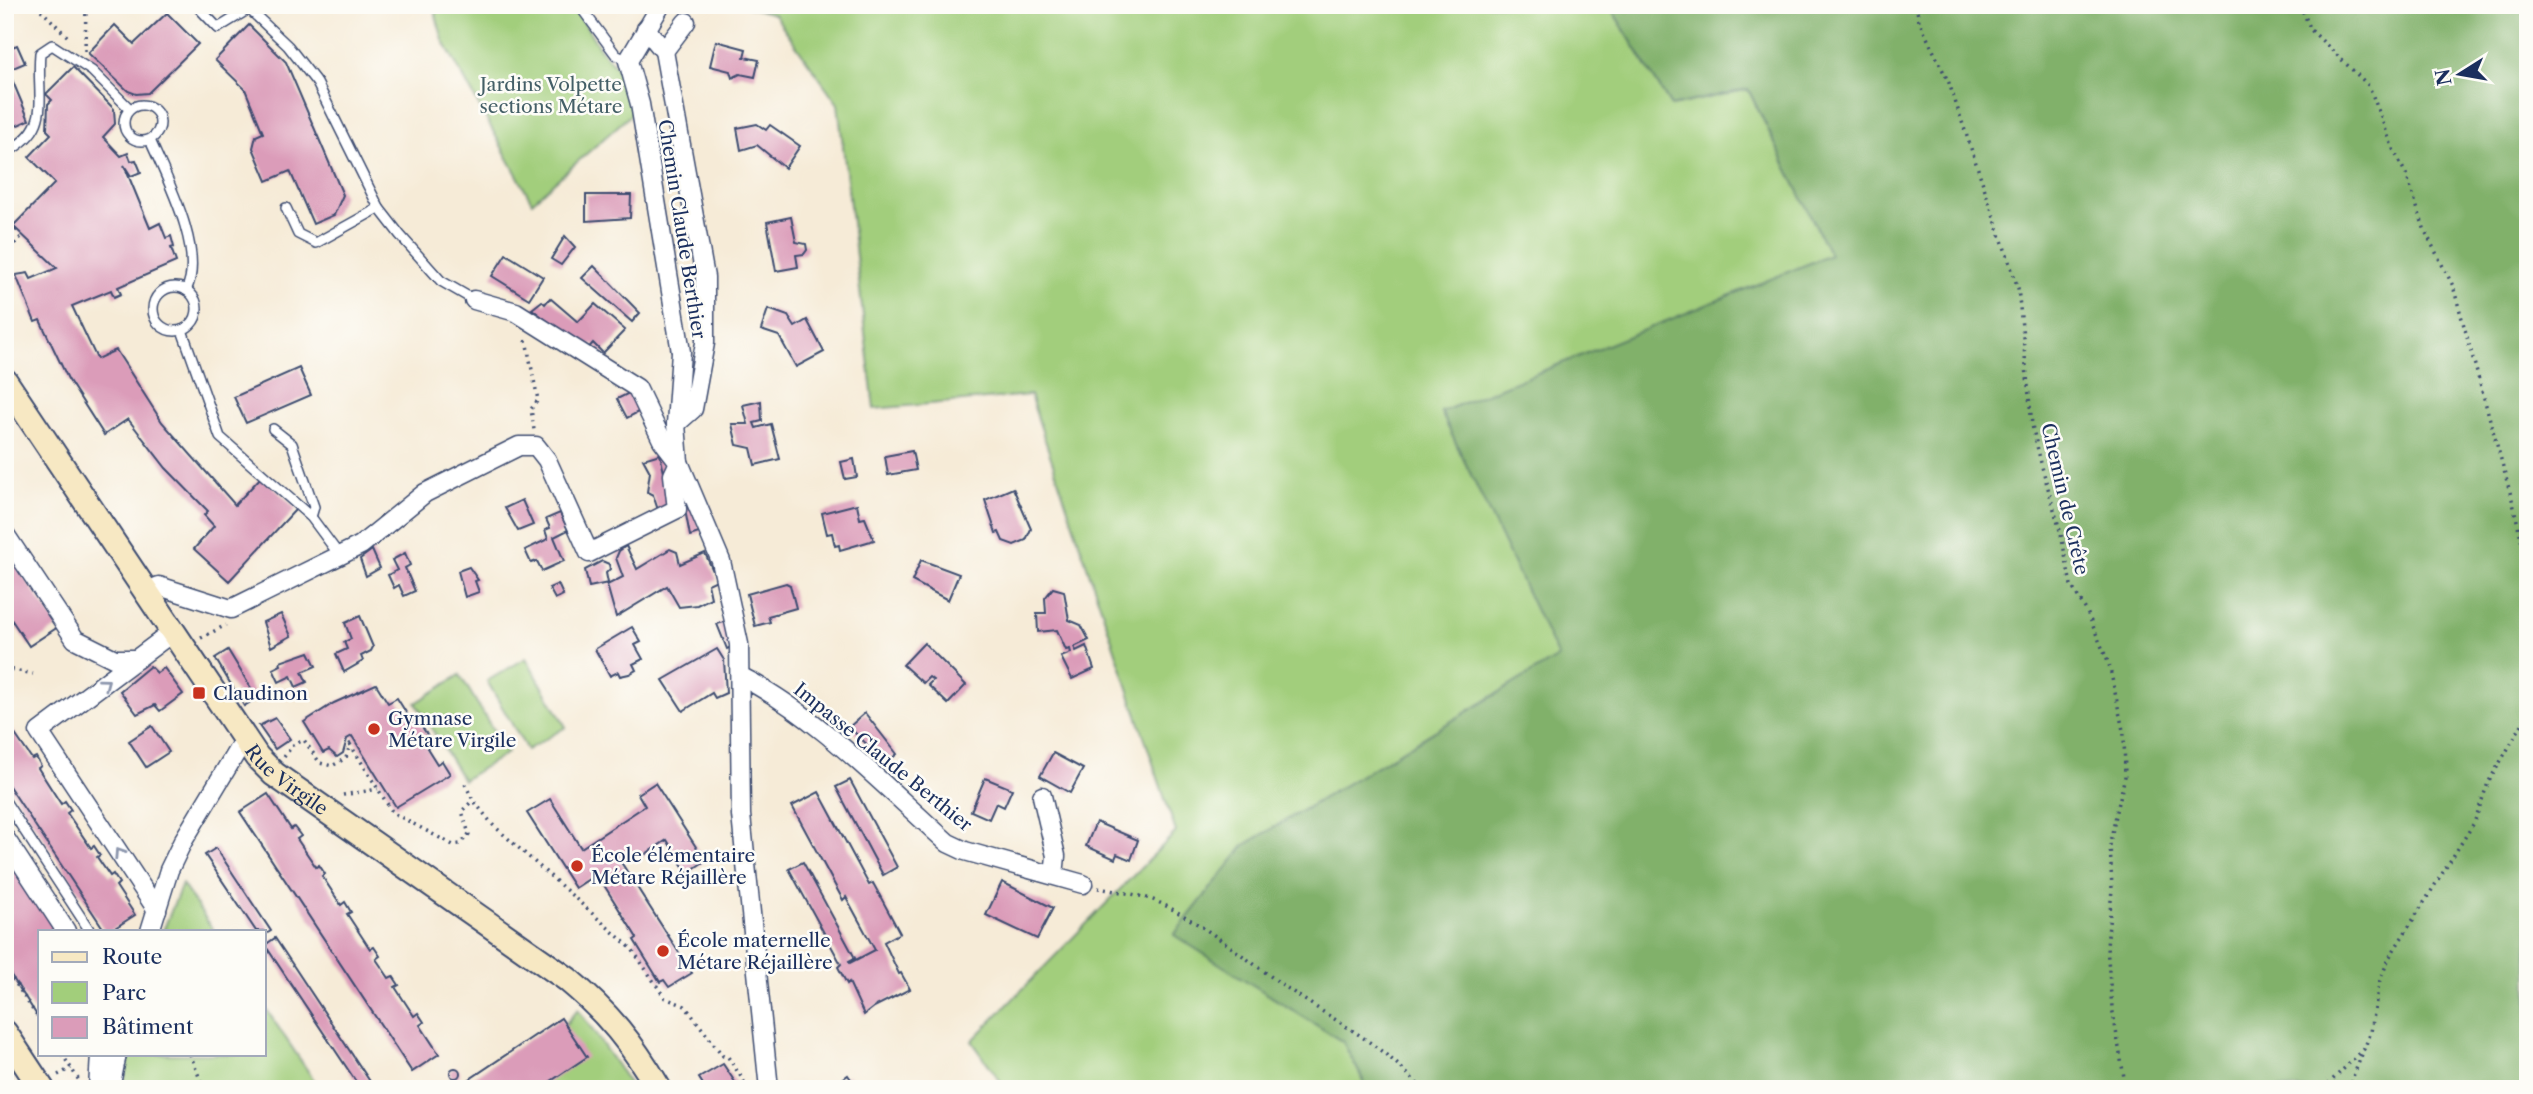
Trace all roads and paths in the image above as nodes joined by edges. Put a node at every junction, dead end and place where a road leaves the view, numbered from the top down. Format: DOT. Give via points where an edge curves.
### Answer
graph roads {
  1 [pos="36,5"];
  2 [pos="86,5"];
  3 [pos="196,5"];
  4 [pos="579,5"];
  5 [pos="661,5"];
  6 [pos="1916,5"];
  7 [pos="2300,5"];
  8 [pos="686,22"];
  9 [pos="646,29"];
  10 [pos="664,51"];
  11 [pos="628,61"];
  12 [pos="131,109"];
  13 [pos="150,140"];
  14 [pos="5,153"];
  15 [pos="286,208"];
  16 [pos="379,208"];
  17 [pos="17,229"];
  18 [pos="23,235"];
  19 [pos="5,241"];
  20 [pos="5,254"];
  21 [pos="186,290"];
  22 [pos="474,300"];
  23 [pos="516,312"];
  24 [pos="182,330"];
  25 [pos="5,381"];
  26 [pos="676,425"];
  27 [pos="273,429"];
  28 [pos="536,446"];
  29 [pos="678,462"];
  30 [pos="311,517"];
  31 [pos="5,534"];
  32 [pos="337,557"];
  33 [pos="2528,570"];
  34 [pos="147,591"];
  35 [pos="231,609"];
  36 [pos="179,639"];
  37 [pos="137,659"];
  38 [pos="5,668"];
  39 [pos="33,674"];
  40 [pos="740,676"];
  41 [pos="2528,714"];
  42 [pos="243,741"];
  43 [pos="274,774"];
  44 [pos="465,784"];
  45 [pos="378,789"];
  46 [pos="1041,796"];
  47 [pos="473,800"];
  48 [pos="5,801"];
  49 [pos="335,815"];
  50 [pos="5,838"];
  51 [pos="1054,875"];
  52 [pos="1083,884"];
  53 [pos="157,910"];
  54 [pos="64,930"];
  55 [pos="89,930"];
  56 [pos="150,930"];
  57 [pos="5,967"];
  58 [pos="38,1018"];
  59 [pos="5,1033"];
  60 [pos="2364,1049"];
  61 [pos="63,1056"];
  62 [pos="99,1056"];
  63 [pos="117,1056"];
  64 [pos="191,1056"];
  65 [pos="71,1068"];
  66 [pos="49,1083"];
  67 [pos="90,1087"];
  68 [pos="110,1089"];
  69 [pos="204,1089"];
  70 [pos="659,1089"];
  71 [pos="749,1089"];
  72 [pos="769,1089"];
  73 [pos="1422,1089"];
  74 [pos="2126,1089"];
  75 [pos="2323,1089"];
  76 [pos="2348,1089"];
  1 -- 2 [label="path" via="85,54"];
  3 -- 16 [label="lane" via="218,28 249,9 288,46 317,83"];
  4 -- 11 [label="lane" via="616,55"];
  5 -- 9 [label="street"];
  6 -- 74 [label="path, Chemin de Crête" via="1949,83 2018,288 2039,456 2071,585 2109,664 2124,735 2125,776 2110,842 2108,947 2112,1007"];
  7 -- 33 [label="path" via="2311,30 2369,86 2425,231 2453,286"];
  8 -- 10 [label="street"];
  9 -- 10 [label="street"];
  9 -- 11 [label="street"];
  10 -- 26 [label="street" via="705,277 705,343 693,409"];
  11 -- 26 [label="street, Chemin Claude Berthier" via="640,104 681,352"];
  12 -- 13 [label="lane" via="124,122 127,134 137,141"];
  12 -- 13 [label="lane" via="144,105 158,115 158,131"];
  12 -- 14 [label="lane" via="92,71 51,45 40,53 40,124 23,144"];
  13 -- 21 [label="lane" via="189,242 193,277"];
  15 -- 16 [label="lane" via="298,234 316,243"];
  16 -- 22 [label="lane" via="441,281"];
  17 -- 19 [label="path"];
  18 -- 20 [label="path"];
  21 -- 24 [label="lane" via="195,301 196,315"];
  21 -- 24 [label="lane" via="166,289 153,306 161,326"];
  22 -- 23 [label="street"];
  23 -- 28 [label="path" via="538,400 531,409"];
  23 -- 29 [label="street" via="637,388"];
  24 -- 30 [label="lane" via="220,437"];
  25 -- 34 [label="street, Rue Virgile"];
  26 -- 29 [label="street, Chemin Claude Berthier"];
  27 -- 30 [label="lane" via="292,444 314,507"];
  28 -- 29 [label="street" via="547,460 589,553 677,509 673,475"];
  28 -- 32 [label="street" via="519,446 425,493 361,545"];
  29 -- 40 [label="street, Chemin Claude Berthier" via="721,561 740,644"];
  30 -- 32 [label="lane"];
  31 -- 37 [label="street" via="75,639 115,659"];
  32 -- 35 [label="street"];
  34 -- 35 [label="street" via="159,586"];
  34 -- 36 [label="street, Rue Virgile"];
  35 -- 36 [label="path" via="236,620"];
  36 -- 37 [label="street"];
  36 -- 42 [label="street, Rue Virgile"];
  53 -- 37 [label="street, one-way" via="39,732"];
  38 -- 39 [label="path"];
  40 -- 51 [label="street, Impasse Claude Berthier" via="766,688 833,741 948,843"];
  40 -- 72 [label="street, Chemin Claude Berthier" via="741,815"];
  41 -- 60 [label="path" via="2488,783 2474,823 2389,958"];
  42 -- 43 [label="street, Rue Virgile"];
  42 -- 53 [label="street" via="183,841"];
  43 -- 45 [label="path" via="299,741 307,742 320,762 332,766 346,758 350,744"];
  43 -- 49 [label="street, Rue Virgile"];
  44 -- 47 [label="path"];
  45 -- 47 [label="path" via="393,813 453,845 469,834 462,811"];
  45 -- 49 [label="path" via="339,796"];
  46 -- 51 [label="street" via="1056,856"];
  47 -- 71 [label="path" via="493,825 632,949 665,998 685,1006"];
  48 -- 55 [label="lane"];
  49 -- 70 [label="street, Rue Virgile" via="602,1008 631,1042"];
  50 -- 54 [label="street"];
  51 -- 52 [label="street, Impasse Claude Berthier"];
  52 -- 73 [label="path" via="1160,903 1307,1002 1360,1032 1399,1063"];
  53 -- 56 [label="street"];
  57 -- 58 [label="path"];
  59 -- 66 [label="street"];
  60 -- 75 [label="path"];
  60 -- 76 [label="path"];
  61 -- 65 [label="path"];
  62 -- 67 [label="street"];
  63 -- 68 [label="street"];
  64 -- 69 [label="path"];
  65 -- 66 [label="path"];
  65 -- 67 [label="path"];
}
